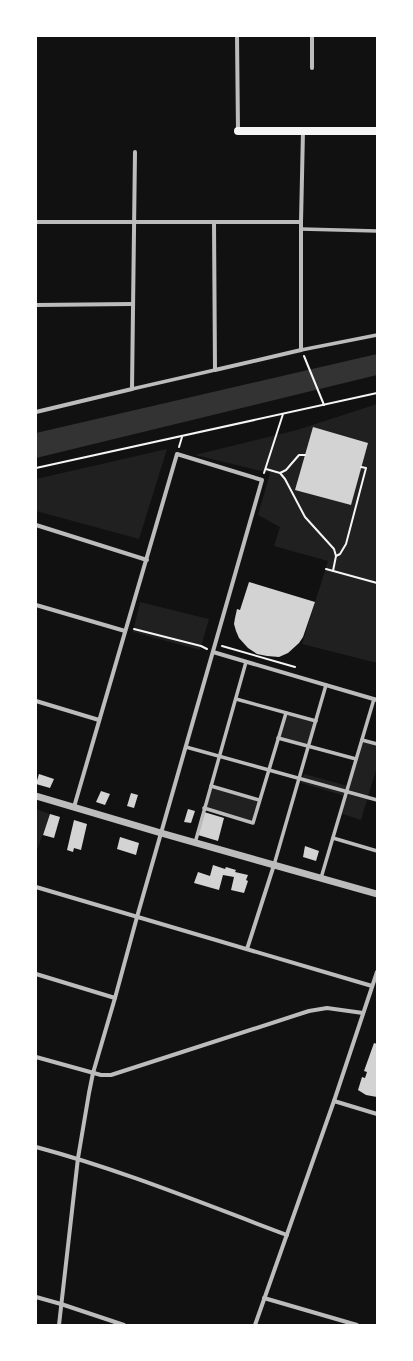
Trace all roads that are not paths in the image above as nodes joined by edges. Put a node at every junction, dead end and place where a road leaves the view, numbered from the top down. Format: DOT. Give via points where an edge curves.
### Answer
graph roads {
  1 [pos="238,36"];
  2 [pos="312,36"];
  3 [pos="312,68"];
  4 [pos="238,131"];
  5 [pos="303,131"];
  6 [pos="377,131"];
  7 [pos="135,152"];
  8 [pos="36,222"];
  9 [pos="133,222"];
  10 [pos="214,222"];
  11 [pos="301,222"];
  12 [pos="301,229"];
  13 [pos="377,231"];
  14 [pos="132,304"];
  15 [pos="36,306"];
  16 [pos="377,335"];
  17 [pos="301,350"];
  18 [pos="215,370"];
  19 [pos="132,389"];
  20 [pos="36,412"];
  21 [pos="36,526"];
  22 [pos="147,560"];
  23 [pos="36,605"];
  24 [pos="125,631"];
  25 [pos="213,652"];
  26 [pos="246,662"];
  27 [pos="326,685"];
  28 [pos="236,699"];
  29 [pos="376,700"];
  30 [pos="36,701"];
  31 [pos="286,713"];
  32 [pos="99,720"];
  33 [pos="316,721"];
  34 [pos="278,738"];
  35 [pos="362,740"];
  36 [pos="377,744"];
  37 [pos="186,746"];
  38 [pos="308,746"];
  39 [pos="219,756"];
  40 [pos="356,759"];
  41 [pos="269,770"];
  42 [pos="299,778"];
  43 [pos="211,786"];
  44 [pos="347,792"];
  45 [pos="36,796"];
  46 [pos="259,800"];
  47 [pos="377,800"];
  48 [pos="74,807"];
  49 [pos="204,808"];
  50 [pos="161,833"];
  51 [pos="333,838"];
  52 [pos="195,842"];
  53 [pos="377,851"];
  54 [pos="274,865"];
  55 [pos="321,878"];
  56 [pos="36,887"];
  57 [pos="377,894"];
  58 [pos="137,917"];
  59 [pos="247,949"];
  60 [pos="377,972"];
  61 [pos="36,974"];
  62 [pos="372,986"];
  63 [pos="116,998"];
  64 [pos="363,1013"];
  65 [pos="36,1057"];
  66 [pos="93,1073"];
  67 [pos="334,1101"];
  68 [pos="377,1114"];
  69 [pos="36,1147"];
  70 [pos="78,1158"];
  71 [pos="287,1235"];
  72 [pos="36,1297"];
  73 [pos="264,1298"];
  74 [pos="61,1304"];
  75 [pos="59,1325"];
  76 [pos="124,1325"];
  77 [pos="255,1325"];
  78 [pos="357,1325"];
  1 -- 4 [label="street"];
  2 -- 3 [label="street"];
  4 -- 5 [label="main road"];
  5 -- 6 [label="main road"];
  5 -- 11 [label="street"];
  7 -- 9 [label="street"];
  8 -- 9 [label="street"];
  9 -- 10 [label="street"];
  9 -- 14 [label="street"];
  10 -- 11 [label="street"];
  10 -- 18 [label="street"];
  11 -- 12 [label="street"];
  12 -- 13 [label="street"];
  12 -- 17 [label="street"];
  14 -- 15 [label="street"];
  14 -- 19 [label="street"];
  16 -- 17 [label="street"];
  17 -- 18 [label="street"];
  18 -- 19 [label="street"];
  19 -- 20 [label="street"];
  21 -- 22 [label="street"];
  22 -- 24 [label="street"];
  22 -- 25 [label="street" via="177,454 262,480"];
  23 -- 24 [label="street"];
  24 -- 32 [label="street"];
  25 -- 26 [label="street"];
  25 -- 37 [label="street"];
  26 -- 27 [label="street"];
  26 -- 28 [label="street"];
  27 -- 29 [label="street"];
  27 -- 33 [label="street"];
  28 -- 31 [label="street"];
  28 -- 39 [label="street"];
  29 -- 35 [label="street"];
  30 -- 32 [label="street"];
  31 -- 33 [label="street"];
  31 -- 34 [label="street"];
  32 -- 48 [label="street"];
  33 -- 38 [label="street"];
  34 -- 38 [label="street"];
  34 -- 41 [label="street"];
  35 -- 36 [label="street"];
  35 -- 40 [label="street"];
  37 -- 39 [label="street"];
  37 -- 50 [label="street"];
  38 -- 40 [label="street"];
  38 -- 42 [label="street"];
  39 -- 41 [label="street"];
  39 -- 43 [label="street"];
  40 -- 44 [label="street"];
  41 -- 42 [label="street"];
  41 -- 46 [label="street"];
  42 -- 44 [label="street"];
  42 -- 54 [label="street"];
  43 -- 46 [label="street"];
  43 -- 49 [label="street"];
  44 -- 47 [label="street"];
  44 -- 51 [label="street"];
  45 -- 48 [label="street"];
  46 -- 49 [label="street" via="252,823"];
  48 -- 50 [label="street"];
  49 -- 52 [label="street"];
  50 -- 52 [label="street"];
  50 -- 58 [label="street"];
  51 -- 53 [label="street"];
  51 -- 55 [label="street"];
  52 -- 54 [label="street"];
  54 -- 55 [label="street"];
  54 -- 59 [label="street"];
  55 -- 57 [label="street"];
  56 -- 58 [label="street"];
  58 -- 59 [label="street"];
  58 -- 63 [label="street"];
  59 -- 62 [label="street"];
  60 -- 62 [label="street"];
  61 -- 63 [label="street"];
  62 -- 64 [label="street"];
  63 -- 66 [label="street"];
  64 -- 66 [label="street" via="327,1008 309,1011 117,1073"];
  64 -- 67 [label="street"];
  65 -- 66 [label="street"];
  66 -- 70 [label="street"];
  67 -- 68 [label="street"];
  67 -- 71 [label="street"];
  69 -- 70 [label="street"];
  70 -- 71 [label="street"];
  70 -- 74 [label="street"];
  71 -- 73 [label="street"];
  72 -- 74 [label="street"];
  73 -- 77 [label="street"];
  73 -- 78 [label="street"];
  74 -- 75 [label="street"];
  74 -- 76 [label="street"];
}
